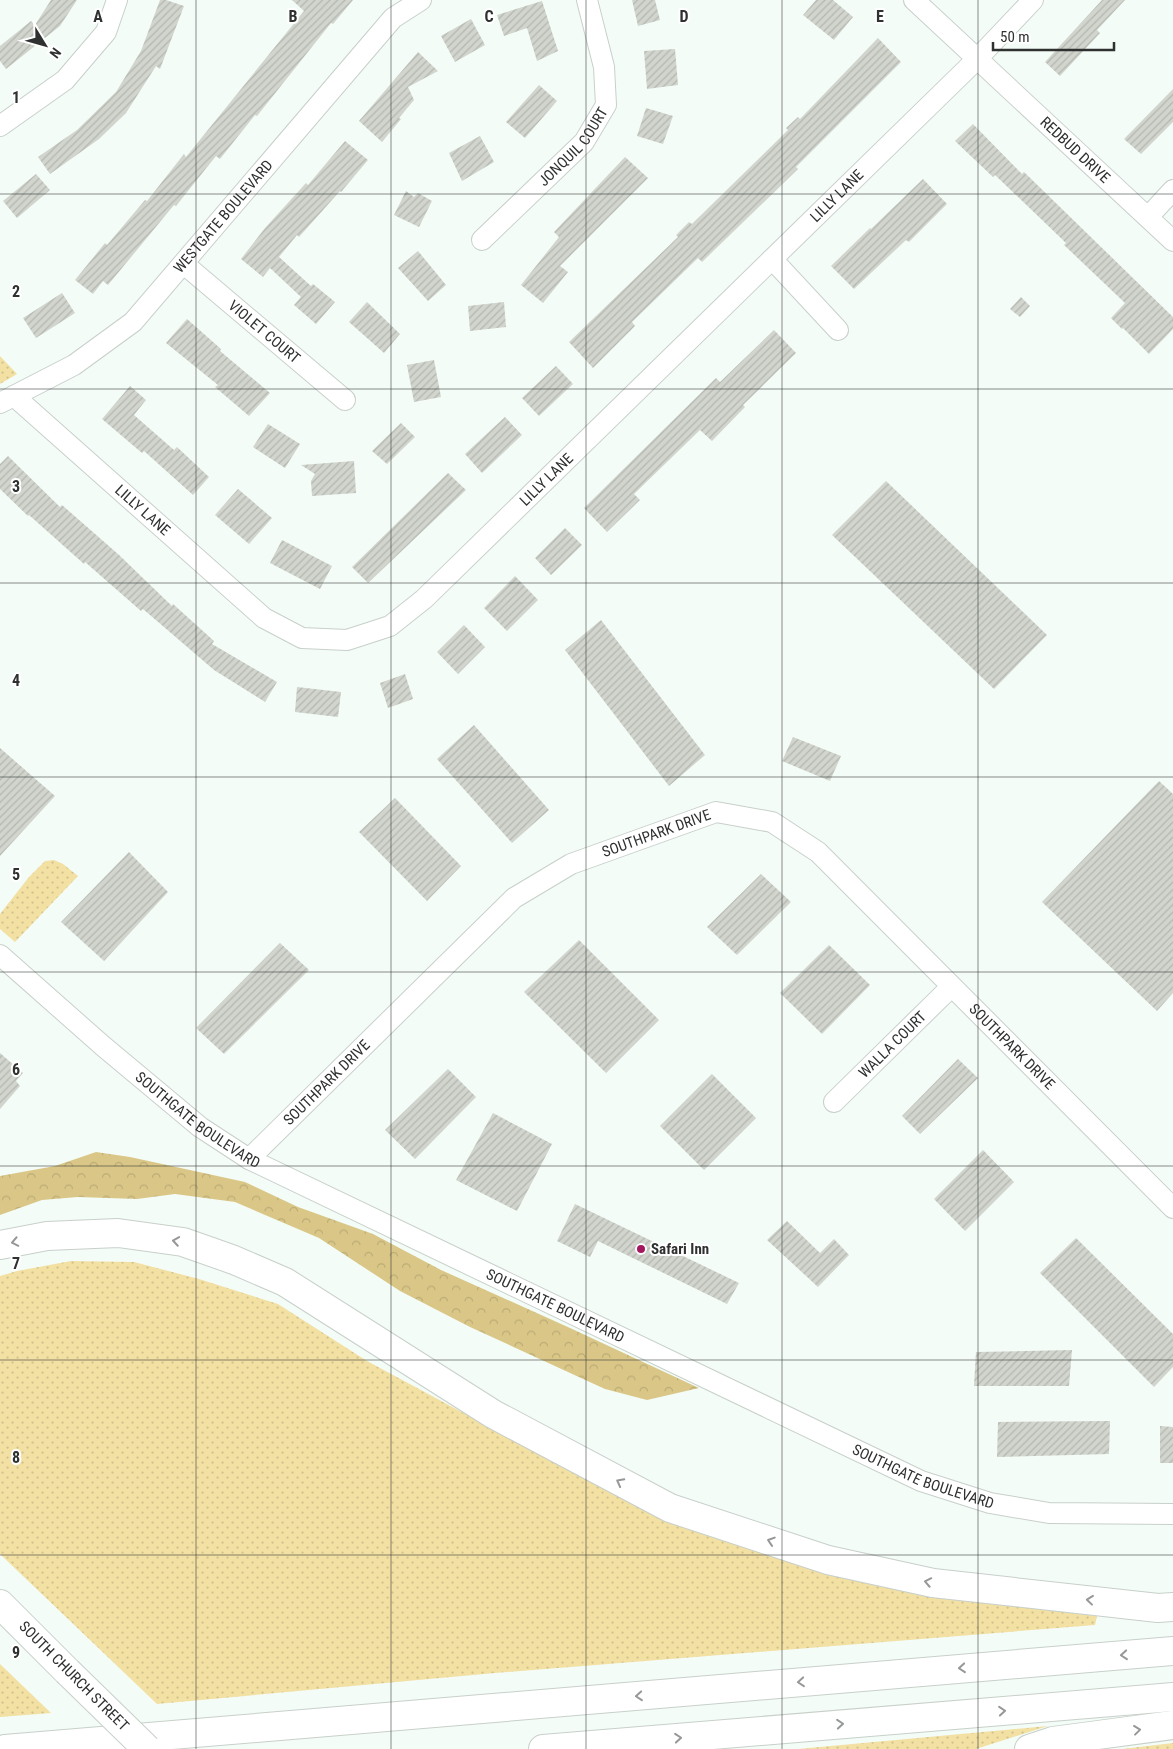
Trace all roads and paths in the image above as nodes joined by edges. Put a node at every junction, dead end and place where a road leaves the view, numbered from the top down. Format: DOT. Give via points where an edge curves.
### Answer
graph roads {
  1 [pos="117,0"];
  2 [pos="421,0"];
  3 [pos="587,0"];
  4 [pos="914,0"];
  5 [pos="1033,0"];
  6 [pos="977,59"];
  7 [pos="0,126"];
  8 [pos="1173,190"];
  9 [pos="1148,217"];
  10 [pos="482,240"];
  11 [pos="1173,241"];
  12 [pos="772,259"];
  13 [pos="184,264"];
  14 [pos="838,330"];
  15 [pos="7,399"];
  16 [pos="345,400"];
  17 [pos="0,955"];
  18 [pos="951,987"];
  19 [pos="834,1102"];
  20 [pos="249,1159"];
  21 [pos="1173,1208"];
  22 [pos="0,1245"];
  23 [pos="1173,1514"];
  24 [pos="1173,1607"];
  25 [pos="5,1610"];
  26 [pos="1173,1651"];
  27 [pos="1173,1697"];
  28 [pos="1173,1725"];
  29 [pos="4,1749"];
  30 [pos="147,1749"];
  31 [pos="543,1749"];
  32 [pos="1029,1749"];
  1 -- 7 [label="street" via="106,32 65,80"];
  2 -- 13 [label="street, WESTGATE BOULEVARD" via="393,18"];
  3 -- 10 [label="street, JONQUIL COURT" via="604,67 606,105 584,142"];
  4 -- 6 [label="street"];
  5 -- 6 [label="street, LILLY LANE"];
  6 -- 9 [label="street, REDBUD DRIVE"];
  6 -- 12 [label="street, LILLY LANE"];
  8 -- 9 [label="street"];
  9 -- 11 [label="street, REDBUD DRIVE"];
  12 -- 14 [label="street"];
  12 -- 15 [label="street, LILLY LANE" via="424,599 390,626 347,640 302,638 264,618"];
  13 -- 15 [label="street, WESTGATE BOULEVARD" via="133,322 74,365"];
  13 -- 16 [label="street, VIOLET COURT"];
  17 -- 20 [label="street, SOUTHGATE BOULEVARD" via="200,1127"];
  18 -- 19 [label="street, WALLA COURT"];
  18 -- 20 [label="street, SOUTHPARK DRIVE" via="818,852 772,822 716,812 571,864 514,898"];
  18 -- 21 [label="street, SOUTHPARK DRIVE"];
  20 -- 23 [label="street, SOUTHGATE BOULEVARD" via="920,1481 990,1503 1049,1513"];
  24 -- 22 [label="highway, one-way" via="933,1583 828,1560 670,1508 493,1414 285,1282 183,1242 118,1233 47,1236"];
  25 -- 30 [label="highway, SOUTH CHURCH STREET, bridge"];
  26 -- 29 [label="highway, one-way"];
  31 -- 27 [label="highway, one-way"];
  32 -- 28 [label="highway, one-way" via="1053,1741"];
}
